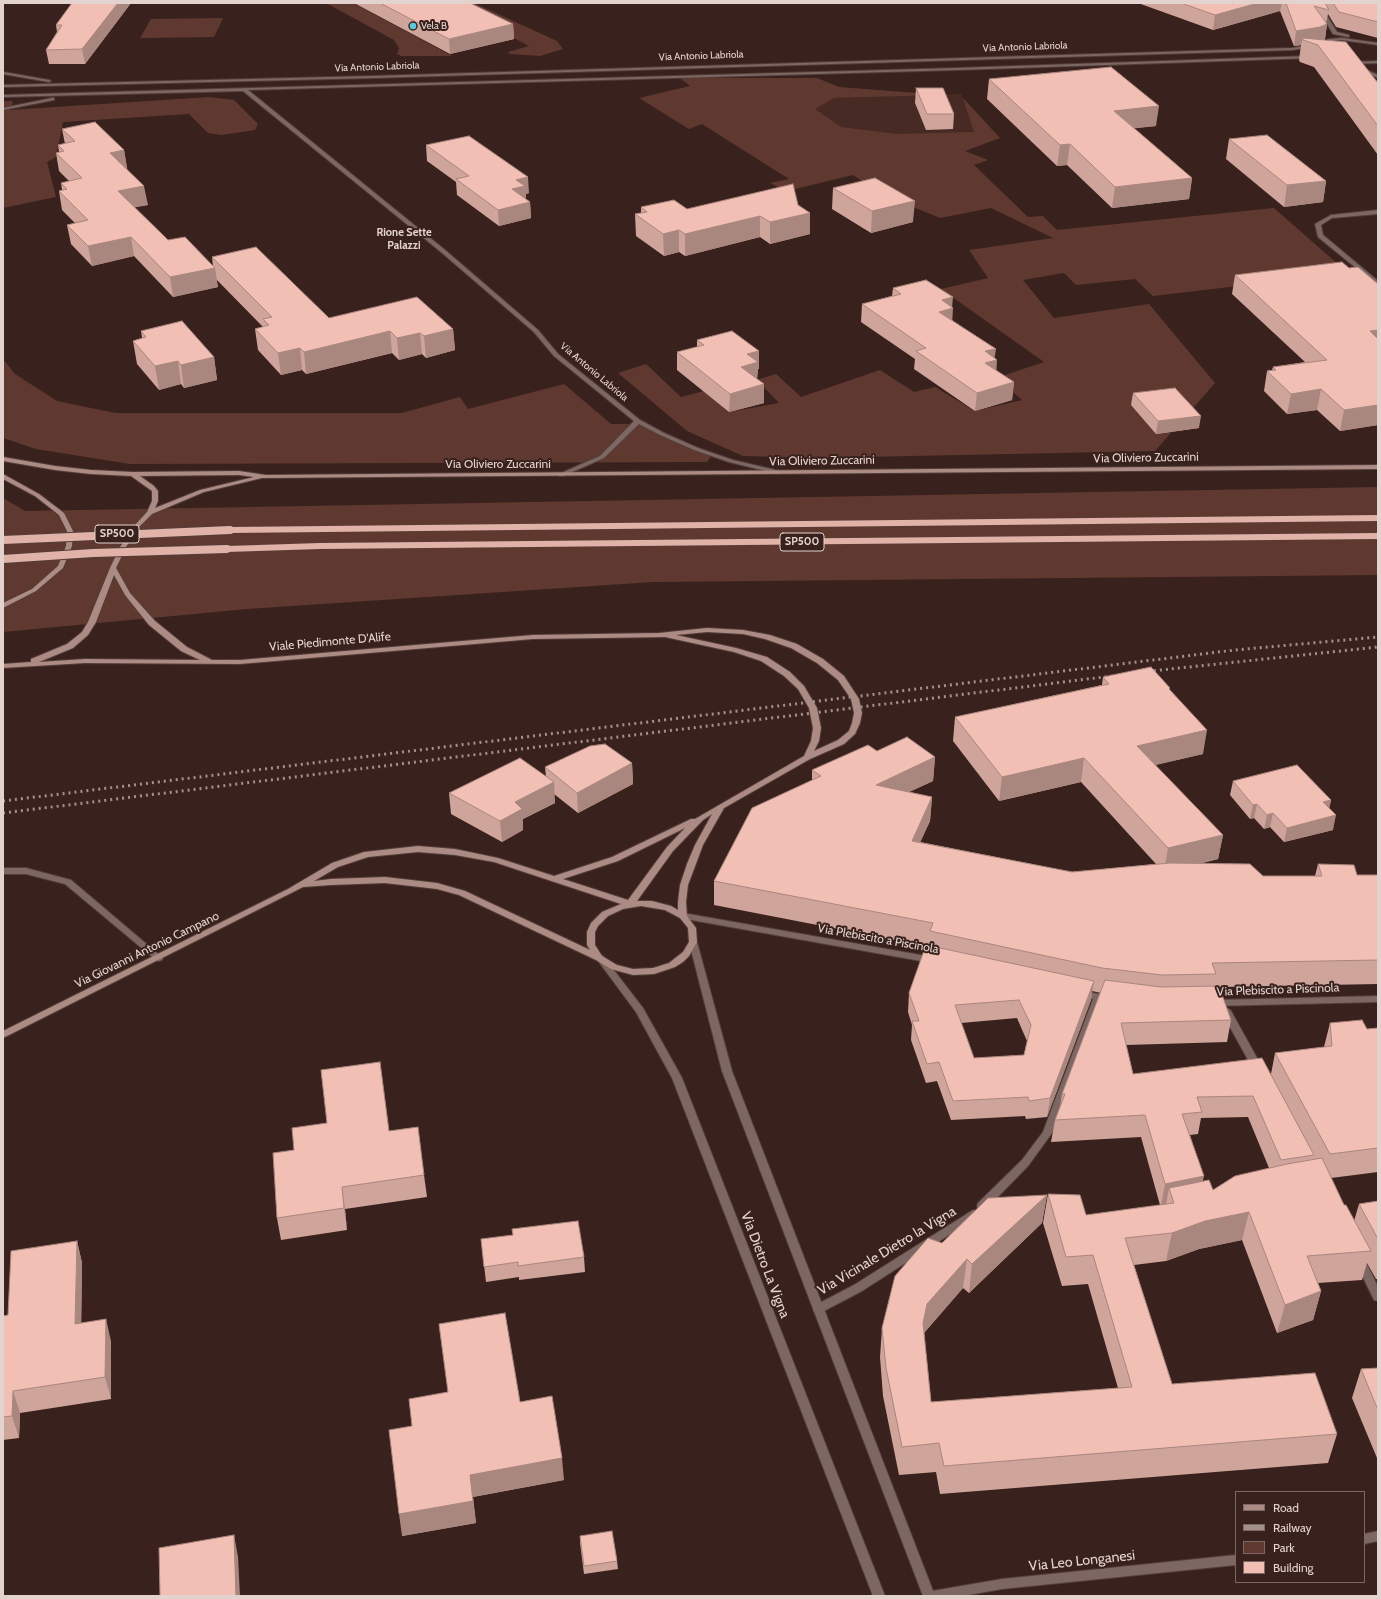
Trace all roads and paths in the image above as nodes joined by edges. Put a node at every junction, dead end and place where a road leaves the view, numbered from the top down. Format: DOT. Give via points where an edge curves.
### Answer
graph roads {
  1 [pos="1317,3"];
  2 [pos="1335,32"];
  3 [pos="1356,39"];
  4 [pos="1331,40"];
  5 [pos="1377,43"];
  6 [pos="1319,45"];
  7 [pos="1318,51"];
  8 [pos="1318,57"];
  9 [pos="1378,62"];
  10 [pos="3,73"];
  11 [pos="1377,74"];
  12 [pos="84,84"];
  13 [pos="3,86"];
  14 [pos="245,90"];
  15 [pos="77,94"];
  16 [pos="3,96"];
  17 [pos="3,109"];
  18 [pos="1378,212"];
  19 [pos="1378,284"];
  20 [pos="638,421"];
  21 [pos="3,459"];
  22 [pos="1378,467"];
  23 [pos="778,472"];
  24 [pos="133,474"];
  25 [pos="561,475"];
  26 [pos="3,476"];
  27 [pos="266,477"];
  28 [pos="150,513"];
  29 [pos="1378,518"];
  30 [pos="1378,536"];
  31 [pos="3,540"];
  32 [pos="3,559"];
  33 [pos="113,568"];
  34 [pos="3,606"];
  35 [pos="659,635"];
  36 [pos="212,662"];
  37 [pos="20,665"];
  38 [pos="3,666"];
  39 [pos="807,757"];
  40 [pos="722,805"];
  41 [pos="700,818"];
  42 [pos="3,871"];
  43 [pos="555,879"];
  44 [pos="302,886"];
  45 [pos="630,904"];
  46 [pos="683,916"];
  47 [pos="693,942"];
  48 [pos="159,958"];
  49 [pos="599,958"];
  50 [pos="939,962"];
  51 [pos="1075,992"];
  52 [pos="1098,997"];
  53 [pos="1378,999"];
  54 [pos="1120,1000"];
  55 [pos="1222,1003"];
  56 [pos="1207,1004"];
  57 [pos="3,1034"];
  58 [pos="1261,1073"];
  59 [pos="970,1217"];
  60 [pos="985,1217"];
  61 [pos="1356,1255"];
  62 [pos="1378,1296"];
  63 [pos="818,1309"];
  64 [pos="1378,1536"];
  65 [pos="1365,1539"];
  66 [pos="1235,1560"];
  67 [pos="879,1596"];
  68 [pos="930,1596"];
  1 -- 2 [label="street"];
  2 -- 3 [label="street"];
  2 -- 4 [label="street"];
  3 -- 4 [label="street"];
  3 -- 5 [label="street"];
  4 -- 6 [label="street, Via Antonio Labriola"];
  6 -- 7 [label="street"];
  6 -- 12 [label="street, Via Antonio Labriola" via="1292,48"];
  8 -- 14 [label="street, Via Antonio Labriola"];
  9 -- 11 [label="street" via="1347,62"];
  10 -- 12 [label="street, Via Antonio Labriola"];
  12 -- 13 [label="street, Via Antonio Labriola"];
  14 -- 15 [label="street, Via Antonio Labriola"];
  14 -- 20 [label="street, Via Antonio Labriola" via="443,251 536,331 556,355"];
  15 -- 16 [label="street, Via Antonio Labriola"];
  15 -- 17 [label="street, Via Antonio Labriola"];
  18 -- 19 [label="street" via="1331,217 1318,224 1320,236"];
  20 -- 23 [label="street, Via Antonio Labriola" via="696,449 731,461"];
  20 -- 25 [label="street" via="602,458"];
  21 -- 24 [label="main road, Via Oliviero Zuccarini" via="55,468"];
  22 -- 23 [label="main road, Via Oliviero Zuccarini"];
  23 -- 25 [label="main road, Via Oliviero Zuccarini"];
  24 -- 27 [label="main road, Via Oliviero Zuccarini" via="239,473"];
  24 -- 28 [label="main road" via="155,491"];
  25 -- 27 [label="main road, Via Oliviero Zuccarini"];
  26 -- 34 [label="main road" via="37,495 62,514 70,531 69,546 61,567 34,590"];
  27 -- 28 [label="main road, Via Oliviero Zuccarini" via="202,491"];
  28 -- 33 [label="main road" via="137,526"];
  29 -- 31 [label="highway, SP500, bridge" via="230,530"];
  30 -- 32 [label="highway, SP500, bridge" via="320,546 93,553"];
  33 -- 36 [label="main road" via="127,594 152,623 184,649"];
  33 -- 37 [label="main road" via="95,617 85,634 70,646"];
  35 -- 36 [label="main road, Viale Piedimonte D'Alife" via="533,637 240,662"];
  35 -- 39 [label="main road, Viale Piedimonte D'Alife" via="743,652 764,659 788,674 801,688 813,708 817,728 815,741"];
  35 -- 39 [label="main road, Viale Piedimonte D'Alife" via="707,630 743,632 767,637 794,646 820,661 841,678 854,699 858,713 856,723 852,732 841,742"];
  36 -- 37 [label="main road, Viale Piedimonte D'Alife" via="85,661"];
  37 -- 38 [label="main road, Viale Piedimonte D'Alife"];
  39 -- 40 [label="main road, Viale Piedimonte D'Alife"];
  40 -- 41 [label="main road, Viale Piedimonte D'Alife"];
  40 -- 46 [label="main road" via="691,864 682,902"];
  41 -- 43 [label="main road" via="615,859"];
  41 -- 45 [label="main road, Viale Piedimonte D'Alife" via="670,849"];
  42 -- 48 [label="street" via="26,871 68,882"];
  43 -- 44 [label="main road" via="495,860 454,852 418,849 367,854 335,866"];
  43 -- 45 [label="main road"];
  44 -- 48 [label="main road, Via Giovanni Antonio Campano"];
  44 -- 49 [label="main road" via="385,880 437,886 462,893"];
  45 -- 46 [label="main road" via="652,904 668,908"];
  45 -- 49 [label="main road" via="608,912 594,925 590,939"];
  46 -- 47 [label="main road" via="692,928"];
  46 -- 50 [label="street, Via Plebiscito a Piscinola"];
  47 -- 49 [label="main road" via="680,960 654,971 623,970"];
  47 -- 63 [label="street" via="727,1071"];
  48 -- 57 [label="main road, Via Giovanni Antonio Campano"];
  49 -- 67 [label="street, Via Dietro La Vigna" via="640,1010 677,1078"];
  51 -- 52 [label="street"];
  52 -- 54 [label="street"];
  52 -- 59 [label="street, Via Vicinale Dietro la Vigna" via="1047,1133 1025,1163"];
  53 -- 55 [label="street, Via Plebiscito a Piscinola"];
  55 -- 56 [label="street, Via Plebiscito a Piscinola"];
  55 -- 58 [label="street"];
  59 -- 60 [label="street, Via Vicinale Dietro la Vigna"];
  59 -- 63 [label="street, Via Vicinale Dietro la Vigna" via="858,1288"];
  61 -- 62 [label="street"];
  63 -- 68 [label="street"];
  64 -- 65 [label="street"];
  66 -- 68 [label="street, Via Leo Longanesi" via="1002,1584"];
}
